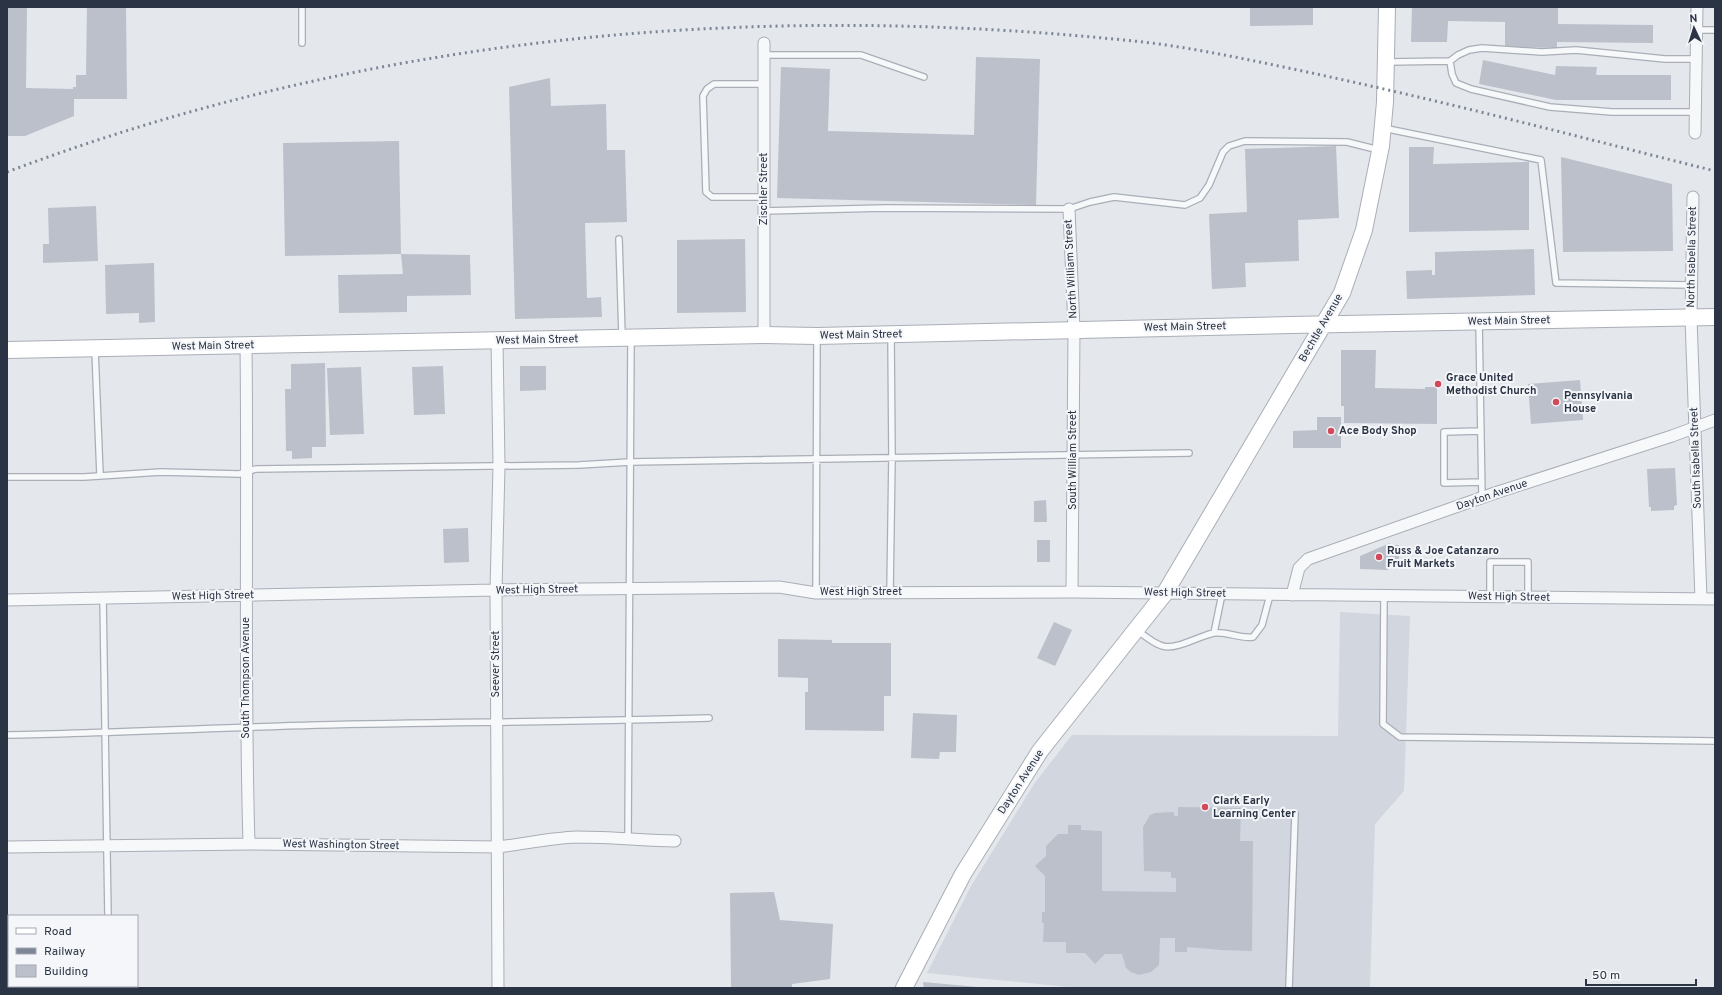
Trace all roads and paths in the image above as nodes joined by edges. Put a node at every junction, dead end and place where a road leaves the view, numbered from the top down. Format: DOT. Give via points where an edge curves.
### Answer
graph roads {
  1 [pos="302,7"];
  2 [pos="1387,7"];
  3 [pos="1697,7"];
  4 [pos="1697,30"];
  5 [pos="1715,30"];
  6 [pos="302,43"];
  7 [pos="764,43"];
  8 [pos="764,55"];
  9 [pos="1696,60"];
  10 [pos="1450,61"];
  11 [pos="1386,62"];
  12 [pos="924,77"];
  13 [pos="764,84"];
  14 [pos="1695,112"];
  15 [pos="1383,128"];
  16 [pos="1695,133"];
  17 [pos="1381,150"];
  18 [pos="764,197"];
  19 [pos="1693,197"];
  20 [pos="1069,210"];
  21 [pos="764,211"];
  22 [pos="619,239"];
  23 [pos="1692,284"];
  24 [pos="1715,317"];
  25 [pos="1691,318"];
  26 [pos="1479,321"];
  27 [pos="1324,324"];
  28 [pos="1074,329"];
  29 [pos="890,334"];
  30 [pos="764,335"];
  31 [pos="817,336"];
  32 [pos="627,338"];
  33 [pos="497,340"];
  34 [pos="246,345"];
  35 [pos="95,348"];
  36 [pos="7,350"];
  37 [pos="1715,420"];
  38 [pos="1695,427"];
  39 [pos="1481,431"];
  40 [pos="1073,453"];
  41 [pos="1189,453"];
  42 [pos="892,457"];
  43 [pos="816,458"];
  44 [pos="630,462"];
  45 [pos="499,466"];
  46 [pos="247,472"];
  47 [pos="100,475"];
  48 [pos="7,477"];
  49 [pos="1481,482"];
  50 [pos="1482,498"];
  51 [pos="629,589"];
  52 [pos="496,590"];
  53 [pos="816,592"];
  54 [pos="890,592"];
  55 [pos="1072,592"];
  56 [pos="1165,593"];
  57 [pos="1222,594"];
  58 [pos="246,595"];
  59 [pos="1270,595"];
  60 [pos="1292,595"];
  61 [pos="1384,596"];
  62 [pos="1490,597"];
  63 [pos="103,598"];
  64 [pos="1528,598"];
  65 [pos="1701,599"];
  66 [pos="1715,599"];
  67 [pos="7,600"];
  68 [pos="1136,630"];
  69 [pos="1214,633"];
  70 [pos="709,718"];
  71 [pos="629,721"];
  72 [pos="497,722"];
  73 [pos="246,728"];
  74 [pos="104,733"];
  75 [pos="7,735"];
  76 [pos="1715,741"];
  77 [pos="1295,814"];
  78 [pos="628,840"];
  79 [pos="675,841"];
  80 [pos="250,844"];
  81 [pos="106,846"];
  82 [pos="7,847"];
  83 [pos="498,847"];
  84 [pos="108,915"];
  85 [pos="498,988"];
  86 [pos="904,988"];
  87 [pos="1289,988"];
  1 -- 6 [label="lane"];
  2 -- 11 [label="street, Bechtle Avenue"];
  3 -- 4 [label="street"];
  4 -- 5 [label="lane"];
  4 -- 9 [label="street"];
  7 -- 8 [label="street, Zischler Street"];
  8 -- 12 [label="lane" via="861,55"];
  8 -- 13 [label="street, Zischler Street"];
  9 -- 10 [label="lane" via="1576,50 1542,52 1482,48 1469,50"];
  9 -- 14 [label="street"];
  10 -- 11 [label="lane"];
  10 -- 14 [label="lane" via="1456,83 1470,89 1550,107 1612,112"];
  11 -- 15 [label="street, Bechtle Avenue"];
  13 -- 18 [label="street, Zischler Street"];
  13 -- 18 [label="lane" via="714,84 703,96 706,192 712,197"];
  14 -- 16 [label="street"];
  15 -- 17 [label="street, Bechtle Avenue"];
  15 -- 23 [label="lane" via="1541,160 1556,284"];
  17 -- 20 [label="lane" via="1347,142 1244,141 1229,146 1223,152 1209,186 1200,198 1185,204 1114,197"];
  17 -- 27 [label="street, Bechtle Avenue" via="1364,230 1342,292"];
  18 -- 21 [label="street, Zischler Street"];
  19 -- 23 [label="street, North Isabella Street"];
  20 -- 21 [label="lane" via="884,208"];
  20 -- 28 [label="street, North William Street"];
  21 -- 30 [label="street, Zischler Street"];
  22 -- 32 [label="lane"];
  23 -- 25 [label="street, North Isabella Street"];
  24 -- 25 [label="street, West Main Street"];
  25 -- 26 [label="street, West Main Street"];
  25 -- 38 [label="street, South Isabella Street"];
  26 -- 27 [label="street, West Main Street"];
  26 -- 39 [label="lane"];
  27 -- 28 [label="street, West Main Street"];
  27 -- 56 [label="street, Bechtle Avenue"];
  28 -- 29 [label="street, West Main Street"];
  28 -- 40 [label="street, South William Street"];
  29 -- 31 [label="street, West Main Street"];
  29 -- 42 [label="lane"];
  30 -- 31 [label="street, West Main Street"];
  30 -- 32 [label="street, West Main Street"];
  31 -- 43 [label="lane"];
  32 -- 33 [label="street, West Main Street"];
  32 -- 44 [label="lane"];
  33 -- 34 [label="street, West Main Street"];
  33 -- 45 [label="street, Seever Street"];
  34 -- 35 [label="street, West Main Street"];
  34 -- 46 [label="street, South Thompson Avenue"];
  35 -- 36 [label="street, West Main Street"];
  35 -- 47 [label="lane"];
  37 -- 38 [label="street, Dayton Avenue"];
  38 -- 50 [label="street, Dayton Avenue"];
  38 -- 65 [label="street, South Isabella Street"];
  39 -- 49 [label="lane"];
  39 -- 49 [label="lane" via="1444,432 1444,483"];
  40 -- 41 [label="lane"];
  40 -- 42 [label="lane"];
  40 -- 55 [label="street, South William Street"];
  42 -- 43 [label="lane"];
  42 -- 54 [label="lane"];
  43 -- 44 [label="lane"];
  43 -- 53 [label="lane"];
  44 -- 45 [label="lane"];
  44 -- 51 [label="lane"];
  45 -- 46 [label="lane" via="264,469"];
  45 -- 52 [label="street, Seever Street"];
  46 -- 47 [label="lane"];
  46 -- 58 [label="street, South Thompson Avenue"];
  47 -- 48 [label="lane"];
  49 -- 50 [label="lane"];
  50 -- 60 [label="street, Dayton Avenue" via="1308,559 1299,568"];
  51 -- 52 [label="street, West High Street"];
  51 -- 53 [label="street, West High Street" via="779,587"];
  51 -- 71 [label="lane"];
  52 -- 58 [label="street, West High Street"];
  52 -- 72 [label="street, Seever Street"];
  53 -- 54 [label="street, West High Street"];
  54 -- 55 [label="street, West High Street"];
  55 -- 56 [label="street, West High Street"];
  56 -- 57 [label="street, West High Street"];
  56 -- 68 [label="street, Dayton Avenue"];
  57 -- 59 [label="street, West High Street"];
  57 -- 69 [label="lane"];
  58 -- 63 [label="street, West High Street"];
  58 -- 73 [label="street, South Thompson Avenue"];
  59 -- 60 [label="street, West High Street"];
  59 -- 69 [label="lane" via="1262,624 1253,637 1243,639"];
  60 -- 61 [label="street, West High Street"];
  61 -- 62 [label="street, West High Street"];
  61 -- 76 [label="lane" via="1383,724 1400,737"];
  62 -- 64 [label="street, West High Street"];
  62 -- 64 [label="lane" via="1490,562 1528,562"];
  63 -- 67 [label="street, West High Street"];
  63 -- 74 [label="lane"];
  64 -- 65 [label="street, West High Street"];
  65 -- 66 [label="street, West High Street"];
  68 -- 69 [label="lane" via="1158,646 1166,648"];
  68 -- 86 [label="street, Dayton Avenue" via="1040,751 963,874"];
  70 -- 71 [label="lane"];
  71 -- 72 [label="lane"];
  71 -- 78 [label="lane"];
  72 -- 73 [label="lane"];
  72 -- 83 [label="street, Seever Street"];
  73 -- 74 [label="lane"];
  73 -- 80 [label="street, South Thompson Avenue"];
  74 -- 75 [label="lane"];
  74 -- 81 [label="lane"];
  77 -- 87 [label="lane"];
  78 -- 79 [label="street, West Washington Street"];
  78 -- 83 [label="street, West Washington Street" via="577,837"];
  80 -- 81 [label="street, West Washington Street"];
  80 -- 83 [label="street, West Washington Street"];
  81 -- 82 [label="street, West Washington Street"];
  81 -- 84 [label="lane"];
  83 -- 85 [label="street, Seever Street"];
}
